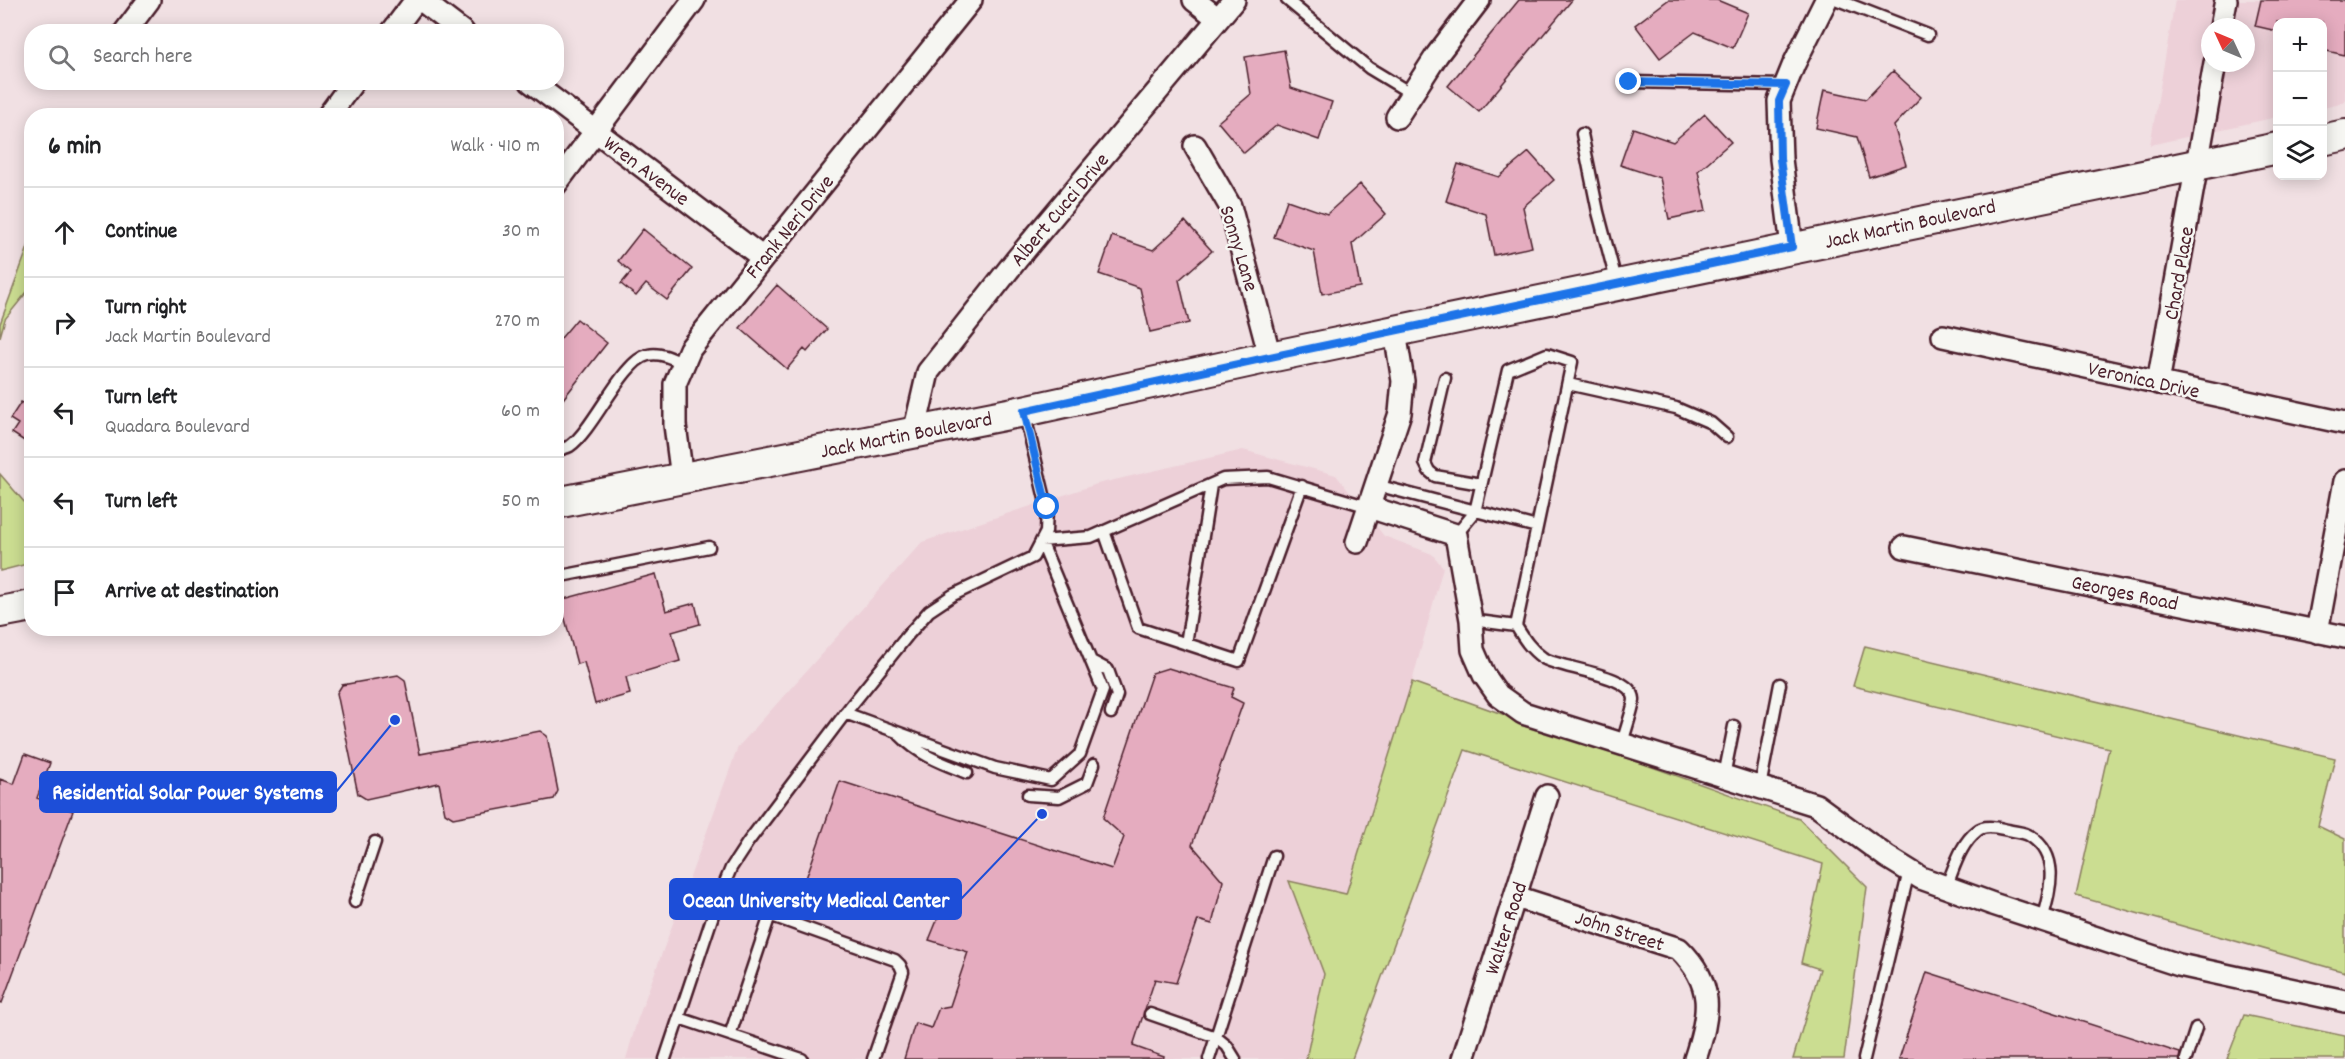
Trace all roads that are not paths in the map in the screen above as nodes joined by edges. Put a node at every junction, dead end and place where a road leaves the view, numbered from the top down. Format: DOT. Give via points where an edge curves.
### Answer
graph roads {
  1 [pos="149,0"];
  2 [pos="416,0"];
  3 [pos="421,0"];
  4 [pos="694,0"];
  5 [pos="971,0"];
  6 [pos="1194,0"];
  7 [pos="1234,0"];
  8 [pos="1287,0"];
  9 [pos="1479,0"];
  10 [pos="1826,0"];
  11 [pos="1838,0"];
  12 [pos="2226,0"];
  13 [pos="1217,18"];
  14 [pos="2223,18"];
  15 [pos="131,24"];
  16 [pos="398,24"];
  17 [pos="452,24"];
  18 [pos="1928,35"];
  19 [pos="2213,72"];
  20 [pos="1629,82"];
  21 [pos="1786,85"];
  22 [pos="347,90"];
  23 [pos="542,90"];
  24 [pos="1412,94"];
  25 [pos="334,108"];
  26 [pos="1397,117"];
  27 [pos="596,131"];
  28 [pos="1582,134"];
  29 [pos="2345,135"];
  30 [pos="2327,139"];
  31 [pos="1195,146"];
  32 [pos="2273,149"];
  33 [pos="2197,163"];
  34 [pos="564,173"];
  35 [pos="1792,247"];
  36 [pos="762,258"];
  37 [pos="1617,285"];
  38 [pos="1395,332"];
  39 [pos="1943,336"];
  40 [pos="1270,357"];
  41 [pos="684,364"];
  42 [pos="1445,378"];
  43 [pos="2158,382"];
  44 [pos="1568,384"];
  45 [pos="1024,411"];
  46 [pos="2345,423"];
  47 [pos="914,433"];
  48 [pos="1727,436"];
  49 [pos="564,448"];
  50 [pos="682,478"];
  51 [pos="2345,481"];
  52 [pos="1210,484"];
  53 [pos="1481,484"];
  54 [pos="1376,485"];
  55 [pos="1302,486"];
  56 [pos="564,501"];
  57 [pos="1370,507"];
  58 [pos="1475,512"];
  59 [pos="1537,527"];
  60 [pos="1104,531"];
  61 [pos="1456,536"];
  62 [pos="1041,542"];
  63 [pos="1357,542"];
  64 [pos="710,547"];
  65 [pos="1904,547"];
  66 [pos="564,575"];
  67 [pos="24,608"];
  68 [pos="0,612"];
  69 [pos="1471,620"];
  70 [pos="1516,626"];
  71 [pos="2317,632"];
  72 [pos="2345,637"];
  73 [pos="1186,644"];
  74 [pos="1091,662"];
  75 [pos="1780,684"];
  76 [pos="845,713"];
  77 [pos="1111,713"];
  78 [pos="1734,726"];
  79 [pos="898,733"];
  80 [pos="1622,744"];
  81 [pos="1094,764"];
  82 [pos="967,773"];
  83 [pos="1724,776"];
  84 [pos="1760,787"];
  85 [pos="1028,795"];
  86 [pos="1547,796"];
  87 [pos="375,842"];
  88 [pos="1274,856"];
  89 [pos="1909,870"];
  90 [pos="1946,887"];
  91 [pos="718,897"];
  92 [pos="1515,897"];
  93 [pos="355,902"];
  94 [pos="770,915"];
  95 [pos="2042,920"];
  96 [pos="2345,1001"];
  97 [pos="1150,1014"];
  98 [pos="679,1018"];
  99 [pos="2196,1028"];
  100 [pos="730,1035"];
  101 [pos="1216,1037"];
  102 [pos="665,1059"];
  103 [pos="802,1059"];
  104 [pos="873,1059"];
  105 [pos="1209,1059"];
  106 [pos="1235,1059"];
  107 [pos="1463,1059"];
  108 [pos="1695,1059"];
  109 [pos="1864,1059"];
  110 [pos="2186,1059"];
  1 -- 15 [label="street"];
  2 -- 16 [label="street"];
  3 -- 17 [label="street"];
  4 -- 27 [label="street"];
  5 -- 36 [label="street, Frank Neri Drive"];
  6 -- 13 [label="street"];
  7 -- 13 [label="street, Albert Cucci Drive"];
  8 -- 24 [label="lane" via="1369,68"];
  9 -- 24 [label="street"];
  10 -- 21 [label="street"];
  11 -- 18 [label="lane"];
  12 -- 14 [label="street"];
  13 -- 47 [label="street, Albert Cucci Drive" via="928,372"];
  19 -- 33 [label="street, Chard Place"];
  20 -- 21 [label="lane"];
  21 -- 35 [label="street" via="1779,101 1780,159"];
  22 -- 25 [label="street"];
  23 -- 27 [label="street, Wren Avenue"];
  24 -- 26 [label="street"];
  27 -- 34 [label="street"];
  27 -- 36 [label="street, Wren Avenue"];
  28 -- 37 [label="lane"];
  29 -- 30 [label="street"];
  31 -- 40 [label="street, Sonny Lane" via="1230,206"];
  32 -- 33 [label="street, Jack Martin Boulevard"];
  33 -- 35 [label="street, Jack Martin Boulevard"];
  33 -- 43 [label="street, Chard Place"];
  35 -- 37 [label="street, Jack Martin Boulevard"];
  36 -- 41 [label="street, Frank Neri Drive" via="690,349"];
  37 -- 38 [label="street, Jack Martin Boulevard"];
  38 -- 40 [label="street, Jack Martin Boulevard"];
  38 -- 54 [label="street" via="1402,381 1400,413"];
  39 -- 43 [label="street, Veronica Drive"];
  40 -- 45 [label="street, Jack Martin Boulevard"];
  41 -- 49 [label="lane" via="659,354 646,355 630,368 583,432"];
  41 -- 50 [label="street, Frank Neri Drive" via="675,384 675,425"];
  42 -- 53 [label="lane" via="1425,463 1435,476"];
  43 -- 46 [label="street, Veronica Drive"];
  44 -- 48 [label="lane" via="1676,408 1711,423"];
  44 -- 53 [label="lane" via="1572,362 1547,354 1508,370"];
  44 -- 59 [label="lane"];
  45 -- 47 [label="street, Jack Martin Boulevard"];
  45 -- 62 [label="lane" via="1047,507 1046,532"];
  47 -- 50 [label="street, Jack Martin Boulevard"];
  50 -- 56 [label="street, Jack Martin Boulevard"];
  51 -- 71 [label="street"];
  52 -- 55 [label="lane" via="1223,479 1268,477"];
  52 -- 60 [label="lane"];
  52 -- 73 [label="lane"];
  53 -- 58 [label="lane"];
  54 -- 57 [label="street"];
  54 -- 58 [label="lane"];
  55 -- 57 [label="lane"];
  55 -- 73 [label="lane" via="1239,661"];
  57 -- 61 [label="street"];
  57 -- 63 [label="street"];
  58 -- 59 [label="lane"];
  58 -- 61 [label="lane"];
  59 -- 70 [label="lane"];
  60 -- 62 [label="lane" via="1091,537"];
  60 -- 73 [label="lane" via="1138,628"];
  61 -- 69 [label="street"];
  62 -- 74 [label="lane"];
  62 -- 76 [label="lane" via="1033,557 953,595 929,611"];
  64 -- 66 [label="lane"];
  65 -- 71 [label="street, Georges Road"];
  67 -- 68 [label="street"];
  69 -- 70 [label="lane"];
  69 -- 80 [label="street" via="1473,650 1498,695 1523,712"];
  70 -- 80 [label="lane" via="1527,644 1545,659 1618,681 1629,688 1634,698"];
  71 -- 72 [label="street, Georges Road"];
  74 -- 77 [label="lane" via="1108,670 1117,695"];
  74 -- 79 [label="lane" via="1103,690 1080,754 1051,780 995,768"];
  75 -- 84 [label="lane"];
  76 -- 79 [label="lane"];
  76 -- 91 [label="lane" via="748,842"];
  78 -- 83 [label="lane"];
  79 -- 82 [label="lane" via="912,748"];
  80 -- 83 [label="street"];
  81 -- 85 [label="lane" via="1087,783 1059,797"];
  83 -- 84 [label="street"];
  84 -- 89 [label="street" via="1816,805"];
  86 -- 92 [label="street, Walter Road"];
  87 -- 93 [label="lane"];
  88 -- 101 [label="lane"];
  89 -- 90 [label="street"];
  89 -- 109 [label="lane"];
  90 -- 95 [label="street"];
  90 -- 95 [label="lane" via="1962,849 1978,830 1991,827 2029,835 2049,862 2052,885"];
  91 -- 94 [label="lane"];
  91 -- 98 [label="lane"];
  92 -- 107 [label="street, Walter Road"];
  92 -- 108 [label="street, John Street" via="1679,949 1694,963 1706,998 1704,1032"];
  94 -- 100 [label="lane"];
  94 -- 104 [label="lane" via="900,964 903,972"];
  95 -- 96 [label="street" via="2179,965"];
  97 -- 101 [label="lane"];
  98 -- 100 [label="lane"];
  98 -- 102 [label="lane"];
  99 -- 110 [label="lane"];
  100 -- 103 [label="lane"];
  101 -- 105 [label="lane"];
  101 -- 106 [label="lane"];
}
